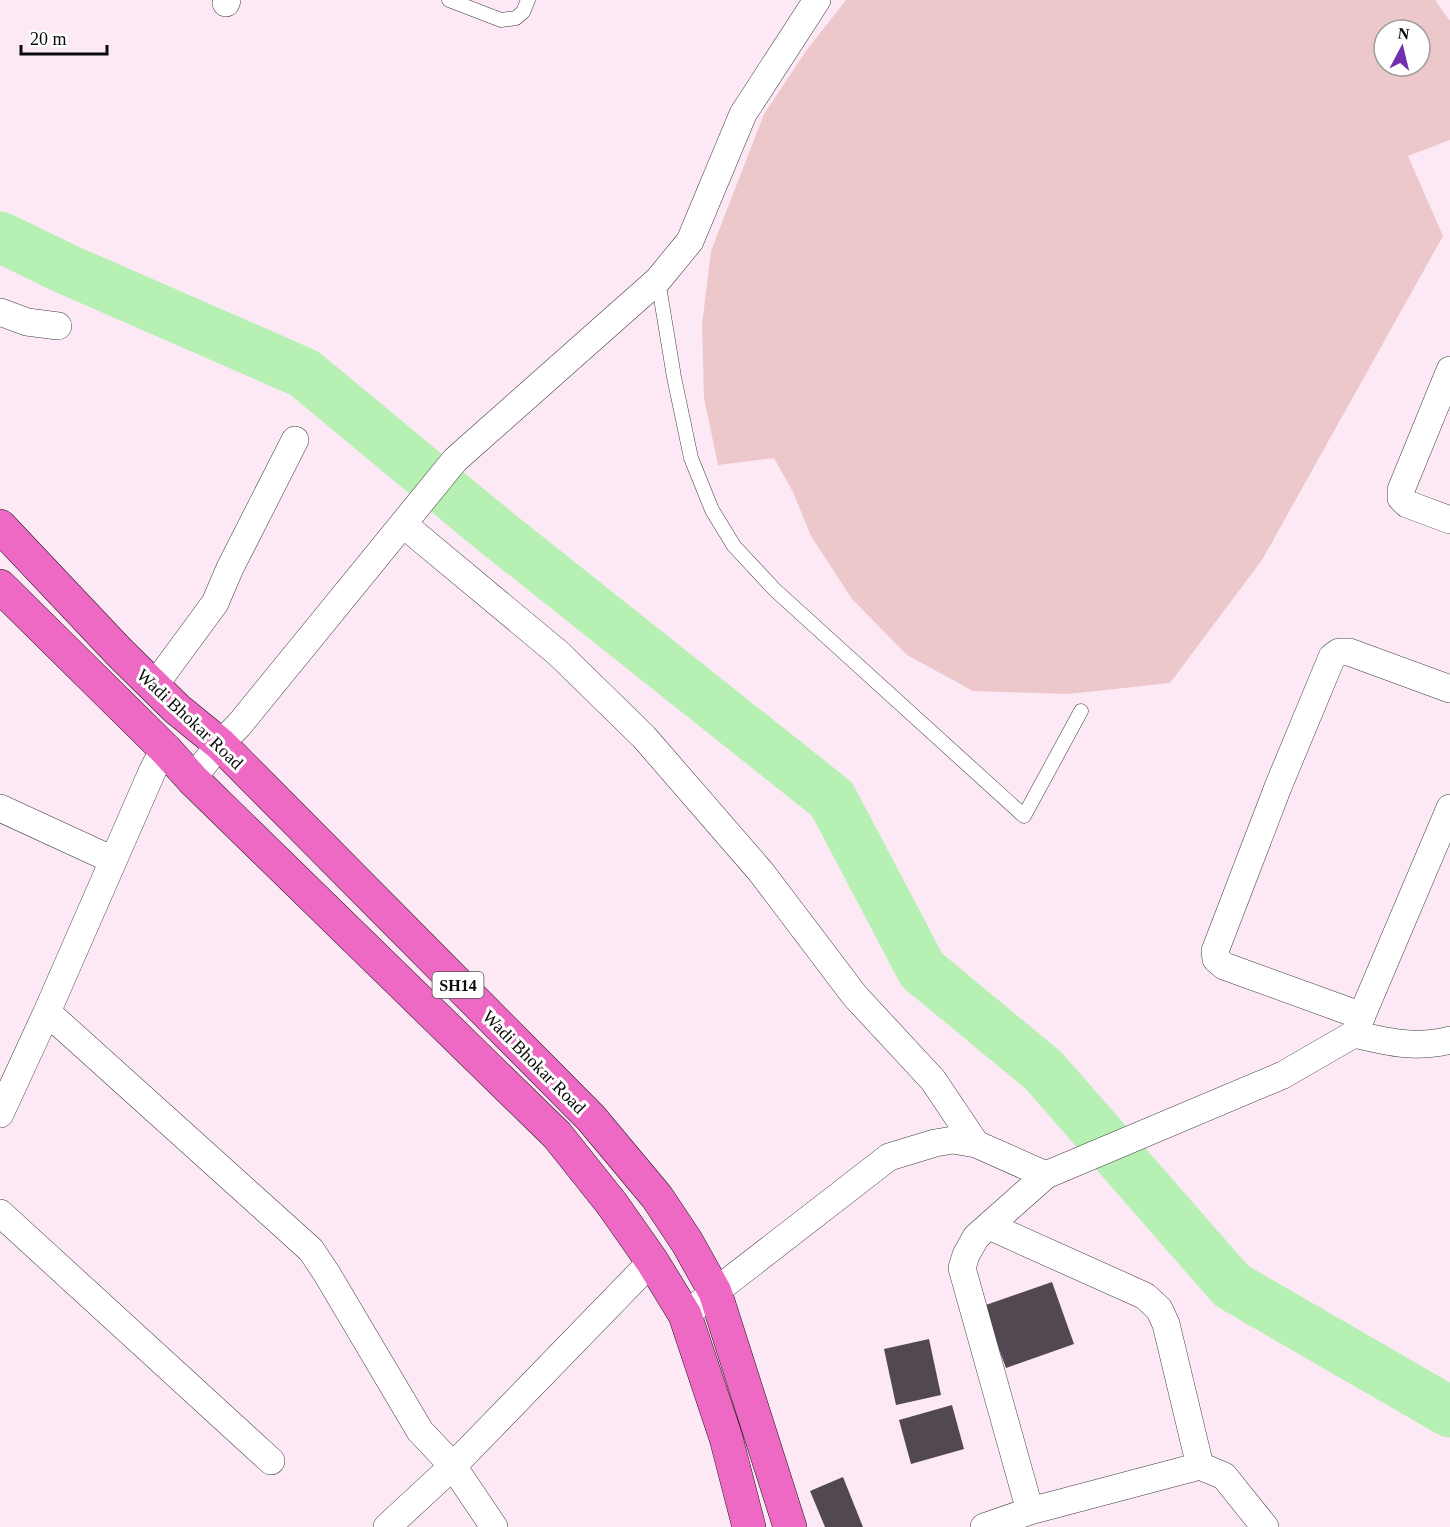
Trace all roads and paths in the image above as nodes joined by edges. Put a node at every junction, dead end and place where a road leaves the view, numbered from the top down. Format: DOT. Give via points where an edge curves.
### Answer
graph roads {
  1 [pos="449,0"];
  2 [pos="528,0"];
  3 [pos="817,0"];
  4 [pos="658,280"];
  5 [pos="0,312"];
  6 [pos="58,326"];
  7 [pos="1450,370"];
  8 [pos="294,440"];
  9 [pos="1450,520"];
  10 [pos="403,524"];
  11 [pos="0,526"];
  12 [pos="0,586"];
  13 [pos="154,686"];
  14 [pos="1450,689"];
  15 [pos="1081,711"];
  16 [pos="220,744"];
  17 [pos="166,750"];
  18 [pos="192,779"];
  19 [pos="0,808"];
  20 [pos="1450,808"];
  21 [pos="113,860"];
  22 [pos="47,1012"];
  23 [pos="1358,1025"];
  24 [pos="1450,1040"];
  25 [pos="0,1114"];
  26 [pos="976,1144"];
  27 [pos="1052,1173"];
  28 [pos="0,1213"];
  29 [pos="988,1226"];
  30 [pos="652,1261"];
  31 [pos="715,1292"];
  32 [pos="685,1315"];
  33 [pos="271,1461"];
  34 [pos="453,1466"];
  35 [pos="1200,1466"];
  36 [pos="1030,1511"];
  37 [pos="387,1527"];
  38 [pos="494,1527"];
  39 [pos="749,1527"];
  40 [pos="789,1527"];
  41 [pos="984,1527"];
  42 [pos="1265,1527"];
  1 -- 2 [label="lane" via="501,20 516,18"];
  3 -- 4 [label="street" via="744,114 690,240"];
  4 -- 10 [label="street" via="455,460"];
  4 -- 15 [label="lane" via="691,458 712,510 734,546 775,590 1023,816"];
  5 -- 6 [label="street" via="27,322"];
  7 -- 9 [label="street" via="1401,498 1407,504"];
  8 -- 13 [label="street" via="215,603"];
  10 -- 16 [label="street"];
  10 -- 26 [label="street" via="558,653 645,737 761,872 855,996 933,1080"];
  11 -- 13 [label="main road, Wadi Bhokar Road / SH14"];
  12 -- 17 [label="main road, Wadi Bhokar Road / SH14"];
  13 -- 16 [label="main road, Wadi Bhokar Road / SH14"];
  14 -- 23 [label="street" via="1349,652 1332,657 1215,951 1216,960 1224,966"];
  16 -- 18 [label="street"];
  16 -- 31 [label="main road, Wadi Bhokar Road / SH14" via="591,1118 657,1197"];
  17 -- 18 [label="main road, Wadi Bhokar Road / SH14"];
  17 -- 21 [label="street" via="152,772"];
  18 -- 30 [label="main road, Wadi Bhokar Road / SH14" via="557,1136"];
  19 -- 21 [label="street"];
  20 -- 23 [label="street"];
  21 -- 22 [label="street"];
  22 -- 25 [label="street"];
  22 -- 34 [label="street" via="311,1250 420,1431"];
  23 -- 24 [label="street" via="1388,1042 1408,1045"];
  23 -- 27 [label="street" via="1283,1075"];
  26 -- 27 [label="street"];
  26 -- 31 [label="street" via="953,1140 889,1157"];
  27 -- 29 [label="street"];
  28 -- 33 [label="street"];
  29 -- 35 [label="street" via="1145,1296 1159,1309"];
  29 -- 36 [label="street" via="976,1237 962,1268"];
  30 -- 32 [label="main road, Wadi Bhokar Road / SH14"];
  30 -- 34 [label="street"];
  31 -- 32 [label="street"];
  31 -- 40 [label="main road, Wadi Bhokar Road / SH14"];
  32 -- 39 [label="main road, Wadi Bhokar Road / SH14" via="726,1438"];
  34 -- 37 [label="street"];
  34 -- 38 [label="street"];
  35 -- 36 [label="street"];
  35 -- 42 [label="street" via="1224,1476"];
  36 -- 41 [label="street"];
}
